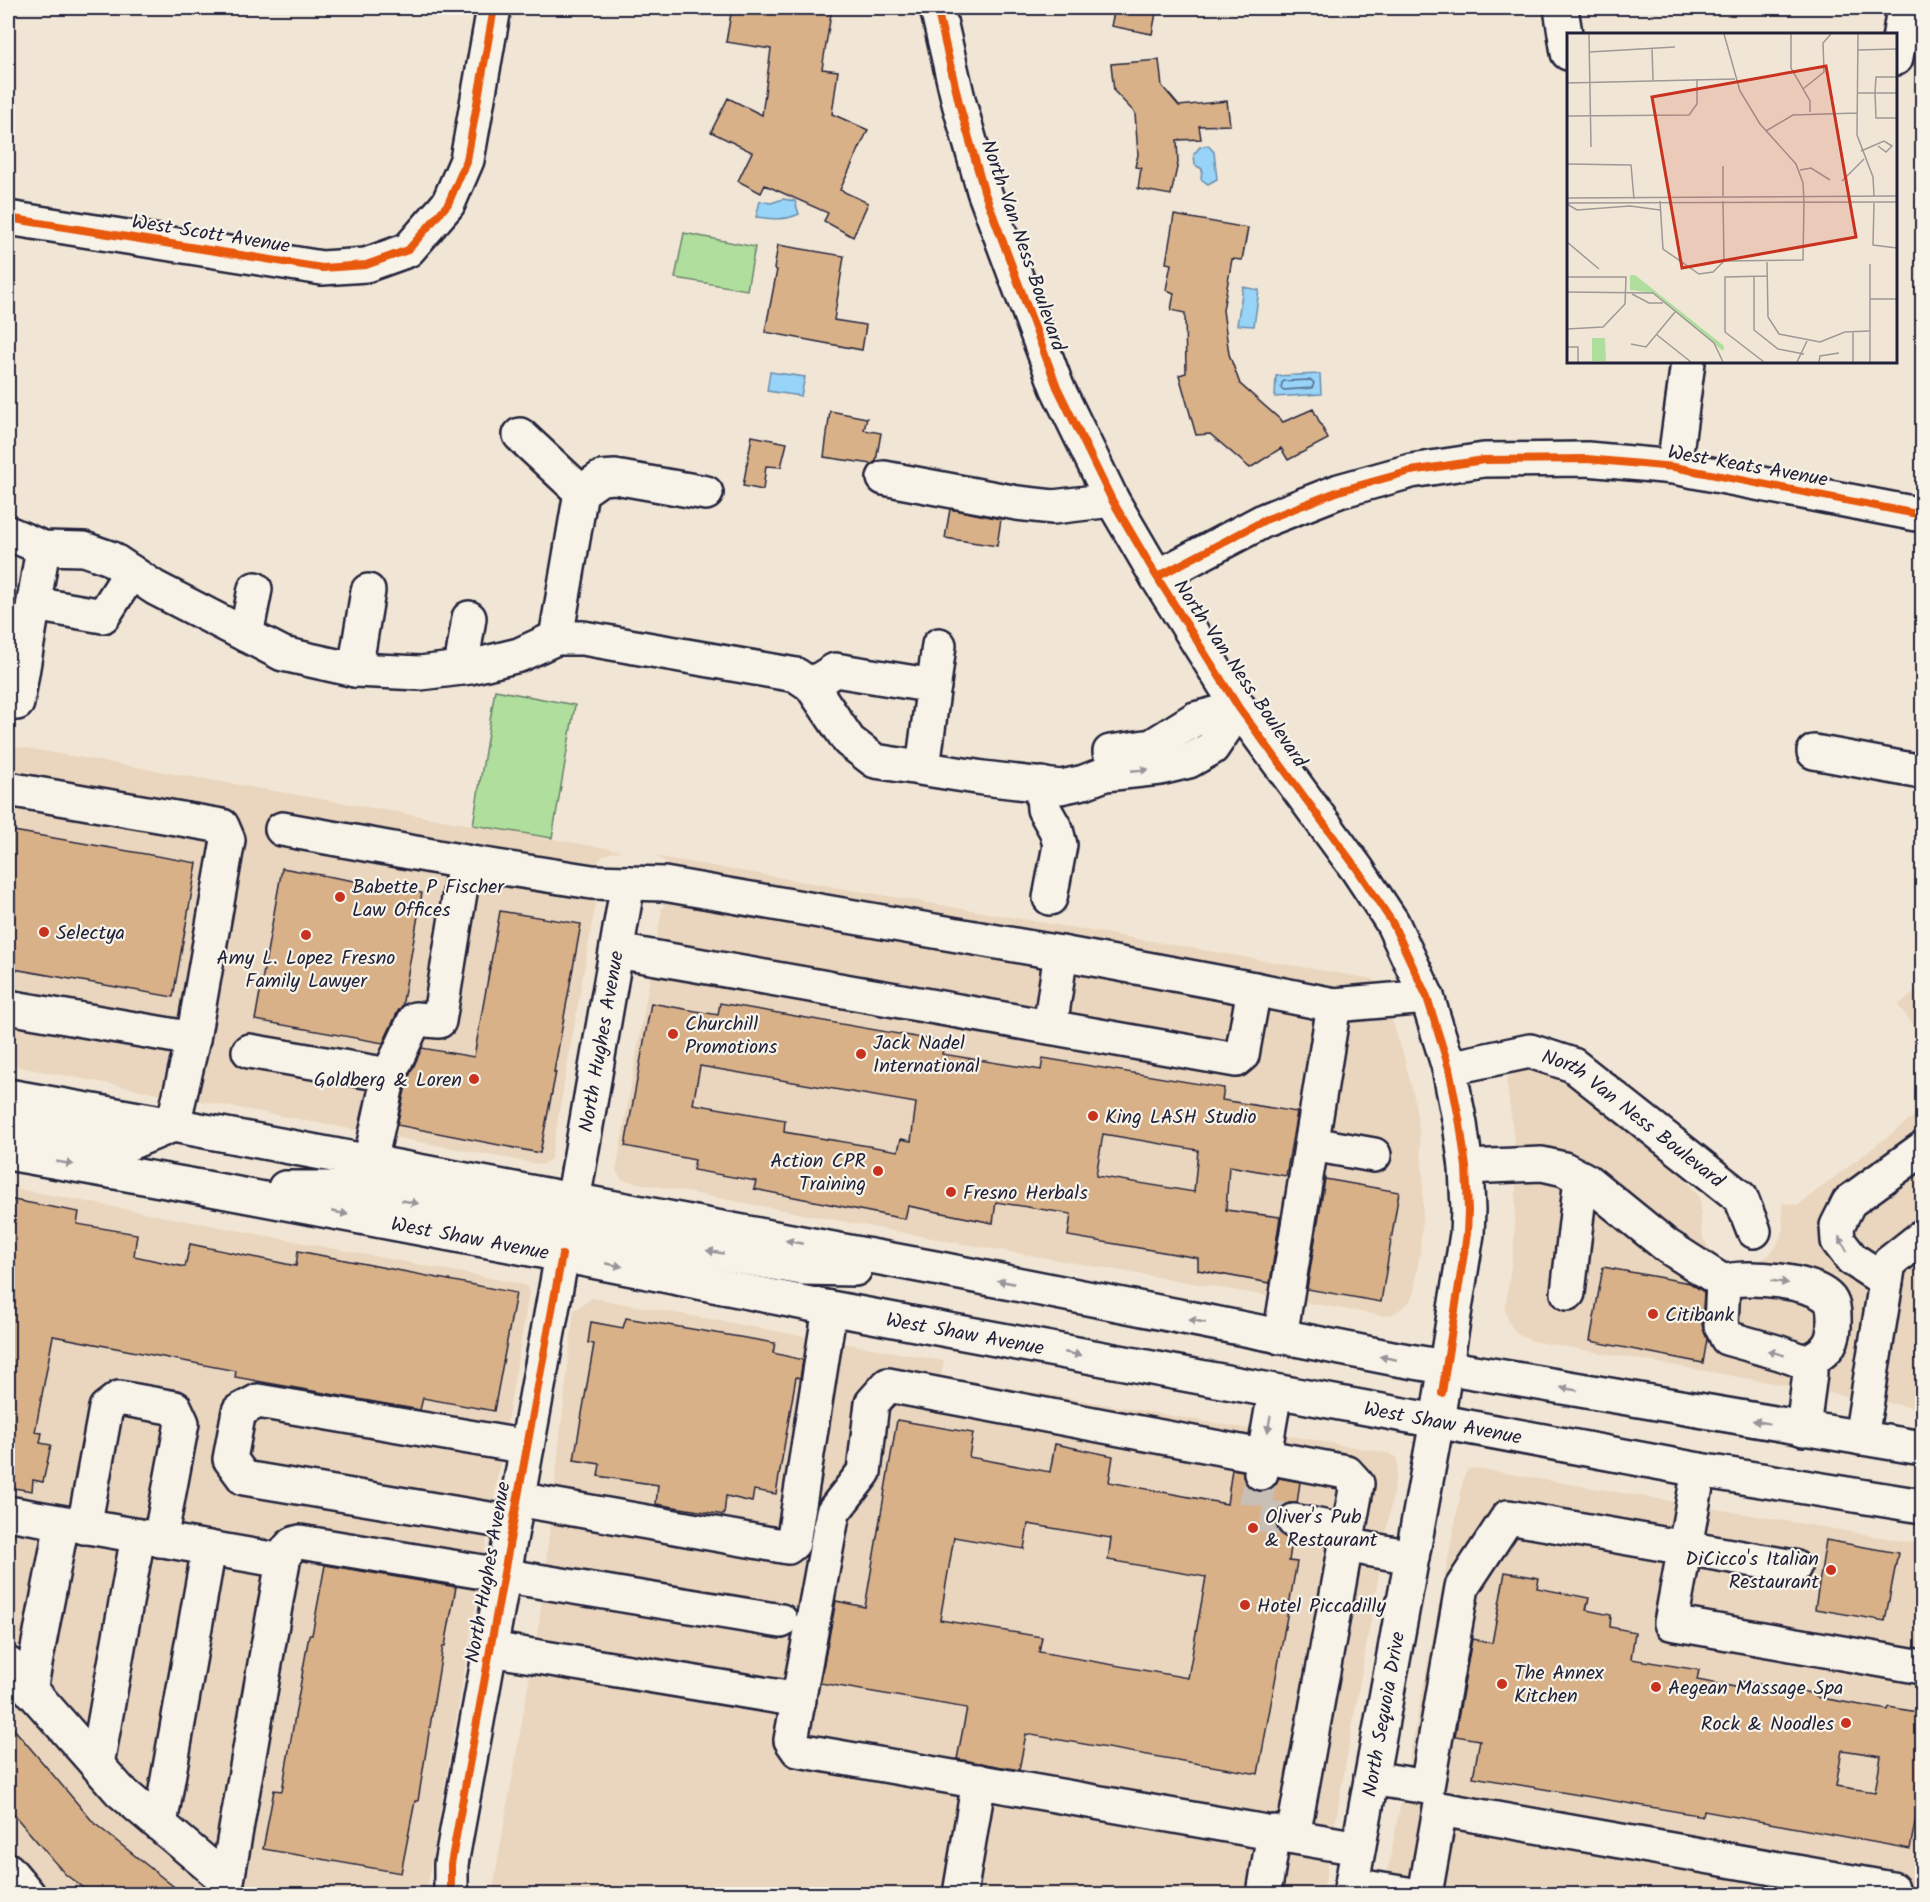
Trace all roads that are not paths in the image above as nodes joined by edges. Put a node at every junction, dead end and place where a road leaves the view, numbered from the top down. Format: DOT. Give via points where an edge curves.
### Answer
graph roads {
  1 [pos="494,8"];
  2 [pos="937,8"];
  3 [pos="1560,8"];
  4 [pos="1904,8"];
  5 [pos="1567,43"];
  6 [pos="1897,52"];
  7 [pos="8,218"];
  8 [pos="1688,363"];
  9 [pos="520,435"];
  10 [pos="1674,467"];
  11 [pos="884,478"];
  12 [pos="581,492"];
  13 [pos="706,493"];
  14 [pos="1112,500"];
  15 [pos="1923,515"];
  16 [pos="8,533"];
  17 [pos="43,548"];
  18 [pos="131,572"];
  19 [pos="1157,577"];
  20 [pos="255,589"];
  21 [pos="368,591"];
  22 [pos="34,604"];
  23 [pos="469,618"];
  24 [pos="246,635"];
  25 [pos="556,638"];
  26 [pos="939,645"];
  27 [pos="461,668"];
  28 [pos="355,670"];
  29 [pos="811,685"];
  30 [pos="934,686"];
  31 [pos="17,703"];
  32 [pos="1239,708"];
  33 [pos="1814,752"];
  34 [pos="923,768"];
  35 [pos="1923,772"];
  36 [pos="1042,784"];
  37 [pos="8,789"];
  38 [pos="282,829"];
  39 [pos="465,862"];
  40 [pos="628,883"];
  41 [pos="1050,898"];
  42 [pos="617,951"];
  43 [pos="1061,953"];
  44 [pos="1254,989"];
  45 [pos="1427,997"];
  46 [pos="1335,1005"];
  47 [pos="8,1007"];
  48 [pos="1050,1026"];
  49 [pos="192,1039"];
  50 [pos="249,1051"];
  51 [pos="1449,1068"];
  52 [pos="389,1075"];
  53 [pos="8,1096"];
  54 [pos="8,1122"];
  55 [pos="173,1125"];
  56 [pos="1312,1144"];
  57 [pos="1923,1149"];
  58 [pos="8,1152"];
  59 [pos="1374,1155"];
  60 [pos="370,1162"];
  61 [pos="1466,1167"];
  62 [pos="1581,1178"];
  63 [pos="206,1188"];
  64 [pos="573,1201"];
  65 [pos="1754,1231"];
  66 [pos="1923,1237"];
  67 [pos="562,1255"];
  68 [pos="940,1269"];
  69 [pos="1888,1272"];
  70 [pos="1723,1282"];
  71 [pos="1568,1293"];
  72 [pos="830,1308"];
  73 [pos="1280,1337"];
  74 [pos="1808,1361"];
  75 [pos="1275,1392"];
  76 [pos="1441,1394"];
  77 [pos="1803,1429"];
  78 [pos="1861,1438"];
  79 [pos="527,1447"];
  80 [pos="1923,1448"];
  81 [pos="1262,1465"];
  82 [pos="1699,1470"];
  83 [pos="1923,1506"];
  84 [pos="515,1511"];
  85 [pos="8,1513"];
  86 [pos="1294,1521"];
  87 [pos="73,1525"];
  88 [pos="149,1538"];
  89 [pos="1346,1539"];
  90 [pos="209,1548"];
  91 [pos="1685,1548"];
  92 [pos="1412,1557"];
  93 [pos="283,1561"];
  94 [pos="1794,1567"];
  95 [pos="503,1576"];
  96 [pos="781,1621"];
  97 [pos="490,1649"];
  98 [pos="8,1664"];
  99 [pos="1923,1667"];
  100 [pos="30,1690"];
  101 [pos="799,1700"];
  102 [pos="97,1764"];
  103 [pos="1371,1778"];
  104 [pos="979,1781"];
  105 [pos="1434,1798"];
  106 [pos="160,1824"];
  107 [pos="1284,1834"];
  108 [pos="1358,1848"];
  109 [pos="8,1870"];
  110 [pos="226,1888"];
  111 [pos="1351,1890"];
  112 [pos="28,1894"];
  113 [pos="453,1894"];
  114 [pos="960,1894"];
  115 [pos="1264,1894"];
  116 [pos="1407,1894"];
  117 [pos="1425,1894"];
  118 [pos="1891,1894"];
  1 -- 7 [label="street, West Scott Avenue" via="467,160 448,204 408,250 366,265 322,268"];
  2 -- 14 [label="street, North Van Ness Boulevard" via="984,190 1057,387"];
  3 -- 5 [label="street"];
  4 -- 6 [label="street"];
  8 -- 10 [label="street"];
  9 -- 12 [label="street"];
  10 -- 15 [label="street, West Keats Avenue"];
  10 -- 19 [label="street, West Keats Avenue" via="1587,459 1484,460 1411,471 1339,491 1265,520"];
  11 -- 14 [label="street" via="1053,507"];
  12 -- 13 [label="street" via="600,478 615,477"];
  12 -- 25 [label="street"];
  14 -- 19 [label="street, North Van Ness Boulevard"];
  16 -- 17 [label="street"];
  17 -- 18 [label="street" via="84,549 110,558"];
  17 -- 22 [label="street"];
  18 -- 22 [label="street" via="103,616"];
  18 -- 24 [label="street"];
  19 -- 32 [label="street, North Van Ness Boulevard"];
  20 -- 24 [label="street"];
  21 -- 28 [label="street"];
  22 -- 31 [label="street"];
  23 -- 27 [label="street"];
  24 -- 28 [label="street" via="283,654"];
  25 -- 27 [label="street" via="519,655"];
  25 -- 29 [label="street" via="584,638 796,675"];
  26 -- 30 [label="street"];
  27 -- 28 [label="street" via="420,673"];
  29 -- 30 [label="street" via="835,670"];
  29 -- 34 [label="street" via="849,741 875,761"];
  30 -- 34 [label="street"];
  32 -- 36 [label="street" via="1195,719 1152,746 1092,756 1058,771"];
  32 -- 45 [label="street, North Van Ness Boulevard" via="1392,922"];
  33 -- 35 [label="street"];
  34 -- 36 [label="street"];
  36 -- 41 [label="street" via="1044,809 1060,845"];
  37 -- 49 [label="street" via="222,826 228,840"];
  38 -- 39 [label="street"];
  39 -- 40 [label="street" via="592,882"];
  39 -- 52 [label="street" via="439,1021 415,1019"];
  40 -- 42 [label="street, North Hughes Avenue"];
  40 -- 43 [label="street" via="664,884"];
  42 -- 48 [label="street"];
  42 -- 64 [label="street, North Hughes Avenue"];
  43 -- 44 [label="street"];
  43 -- 48 [label="street"];
  44 -- 46 [label="street"];
  44 -- 48 [label="street" via="1242,1055 1236,1060"];
  45 -- 46 [label="street"];
  45 -- 51 [label="street, North Van Ness Boulevard"];
  46 -- 56 [label="street"];
  47 -- 49 [label="street"];
  49 -- 55 [label="street"];
  50 -- 52 [label="street"];
  51 -- 61 [label="street, North Van Ness Boulevard"];
  51 -- 65 [label="street, North Van Ness Boulevard" via="1530,1051 1573,1065 1741,1198"];
  52 -- 60 [label="street"];
  53 -- 55 [label="street, West Shaw Avenue"];
  54 -- 55 [label="street" via="127,1144"];
  55 -- 60 [label="street, West Shaw Avenue"];
  56 -- 59 [label="street"];
  56 -- 73 [label="street"];
  69 -- 57 [label="street, one-way" via="1852,1259 1838,1241 1837,1226 1849,1203"];
  58 -- 63 [label="street, West Shaw Avenue, one-way"];
  60 -- 64 [label="street, West Shaw Avenue"];
  61 -- 62 [label="street" via="1542,1164"];
  61 -- 76 [label="street, North Van Ness Boulevard" via="1467,1234"];
  62 -- 70 [label="street" via="1667,1246"];
  62 -- 71 [label="street"];
  63 -- 64 [label="street, one-way" via="336,1188 540,1226 561,1222"];
  63 -- 67 [label="street, West Shaw Avenue, one-way"];
  68 -- 64 [label="street, West Shaw Avenue, one-way"];
  66 -- 69 [label="street"];
  68 -- 67 [label="street, one-way" via="802,1268 597,1231 574,1239"];
  67 -- 72 [label="street, West Shaw Avenue, one-way"];
  67 -- 79 [label="street, North Hughes Avenue"];
  73 -- 68 [label="street, West Shaw Avenue, one-way"];
  69 -- 78 [label="street"];
  74 -- 70 [label="street, one-way" via="1727,1338 1721,1325"];
  70 -- 74 [label="street, one-way" via="1753,1278 1802,1285 1831,1301 1834,1340"];
  72 -- 75 [label="street, West Shaw Avenue, one-way"];
  72 -- 84 [label="street" via="793,1543 788,1547"];
  76 -- 73 [label="street, West Shaw Avenue, one-way"];
  74 -- 77 [label="street"];
  75 -- 76 [label="street, West Shaw Avenue"];
  75 -- 81 [label="street, one-way"];
  77 -- 76 [label="street, West Shaw Avenue, one-way"];
  76 -- 82 [label="street, West Shaw Avenue"];
  76 -- 92 [label="street, North Sequoia Drive"];
  77 -- 78 [label="street, West Shaw Avenue"];
  78 -- 80 [label="street, West Shaw Avenue"];
  79 -- 84 [label="street, North Hughes Avenue"];
  79 -- 84 [label="street" via="258,1401 239,1412 237,1421 230,1459 244,1478"];
  81 -- 89 [label="street" via="1346,1472 1356,1484"];
  81 -- 101 [label="street" via="888,1384 872,1403 864,1472 833,1512"];
  82 -- 83 [label="street, West Shaw Avenue"];
  82 -- 91 [label="street"];
  84 -- 95 [label="street, North Hughes Avenue"];
  85 -- 87 [label="street"];
  86 -- 89 [label="street"];
  87 -- 88 [label="street"];
  87 -- 88 [label="street" via="106,1408 119,1398 174,1408 182,1423"];
  87 -- 100 [label="street"];
  88 -- 90 [label="street"];
  88 -- 102 [label="street"];
  89 -- 92 [label="street"];
  89 -- 107 [label="street"];
  90 -- 93 [label="street"];
  90 -- 106 [label="street"];
  91 -- 94 [label="street"];
  91 -- 99 [label="street" via="1671,1623"];
  91 -- 105 [label="street" via="1508,1517 1462,1587"];
  92 -- 103 [label="street, North Sequoia Drive"];
  93 -- 95 [label="street" via="292,1544 300,1542"];
  93 -- 110 [label="street"];
  95 -- 96 [label="street"];
  95 -- 97 [label="street, North Hughes Avenue"];
  97 -- 101 [label="street"];
  97 -- 113 [label="street, North Hughes Avenue" via="451,1863"];
  98 -- 100 [label="street"];
  100 -- 102 [label="street"];
  101 -- 104 [label="street" via="790,1740 798,1750"];
  102 -- 106 [label="street" via="120,1791"];
  103 -- 105 [label="street"];
  103 -- 108 [label="street, North Sequoia Drive"];
  104 -- 107 [label="street"];
  104 -- 114 [label="street"];
  105 -- 117 [label="street"];
  105 -- 118 [label="street" via="1892,1889"];
  106 -- 110 [label="street"];
  107 -- 108 [label="street"];
  107 -- 115 [label="street"];
  108 -- 111 [label="street, North Sequoia Drive"];
  109 -- 112 [label="street"];
  111 -- 116 [label="street"];
}
